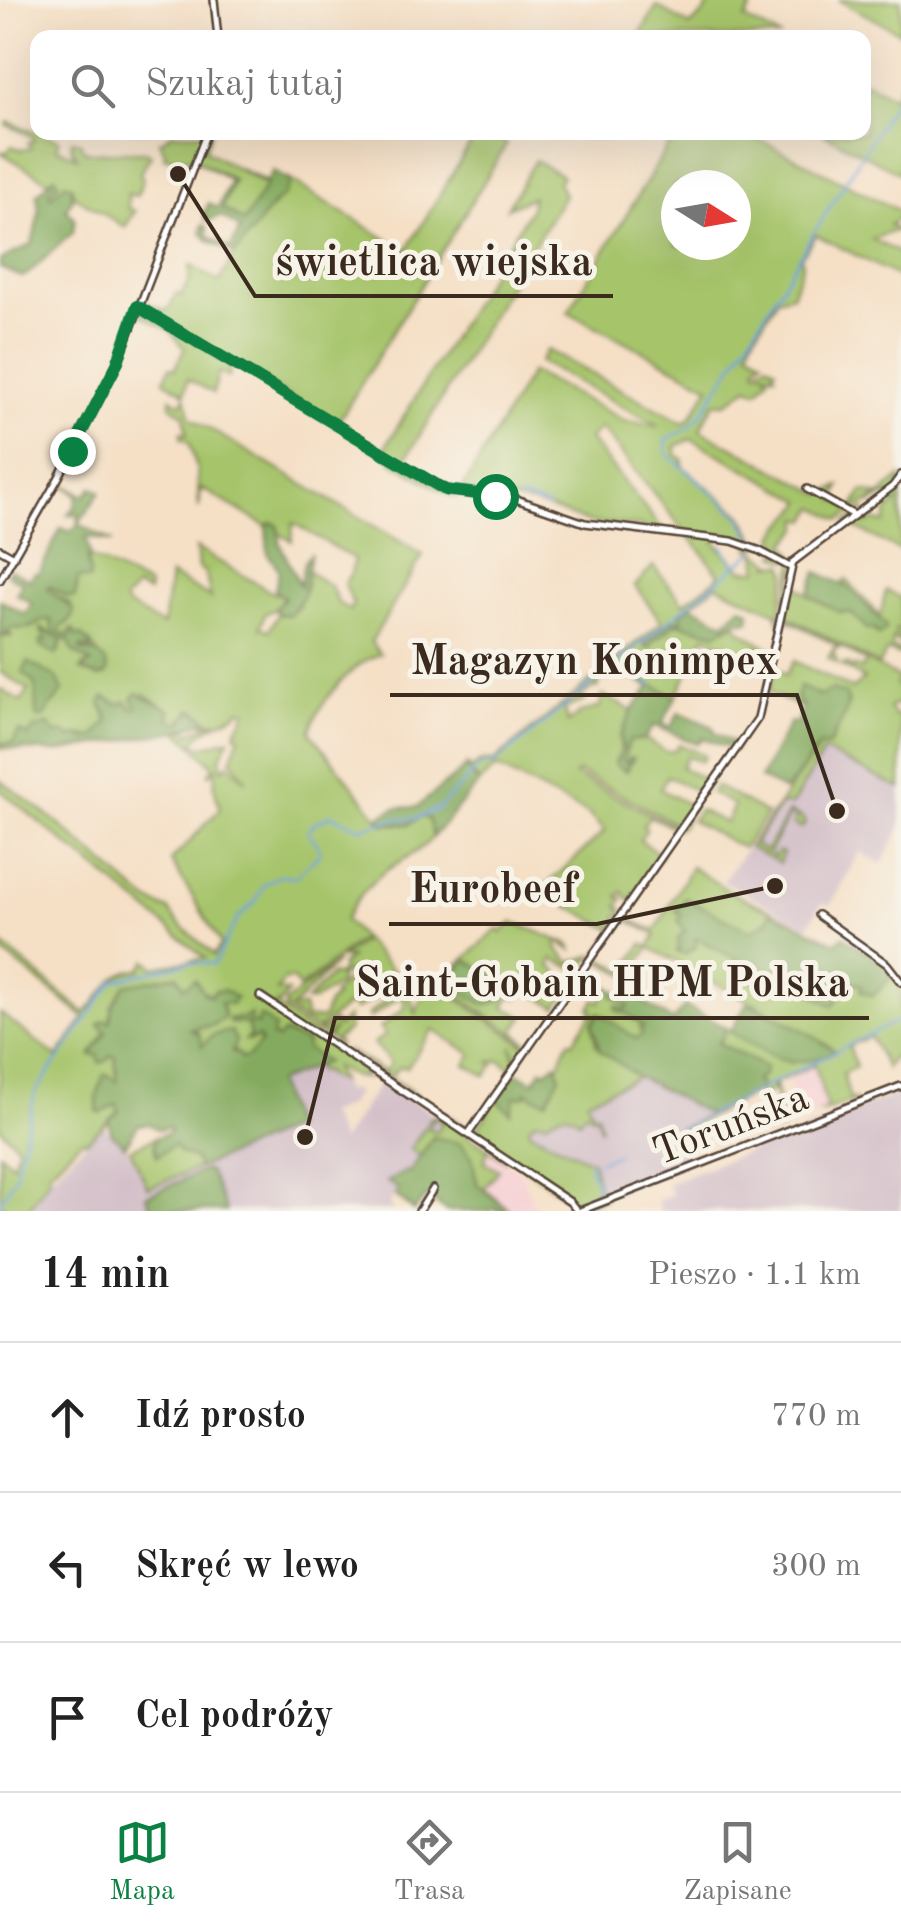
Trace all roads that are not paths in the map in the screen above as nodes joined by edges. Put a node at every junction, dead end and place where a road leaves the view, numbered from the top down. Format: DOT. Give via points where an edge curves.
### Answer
graph roads {
  1 [pos="214,0"];
  2 [pos="217,30"];
  3 [pos="204,140"];
  4 [pos="137,306"];
  5 [pos="901,475"];
  6 [pos="807,488"];
  7 [pos="854,515"];
  8 [pos="0,549"];
  9 [pos="14,557"];
  10 [pos="790,566"];
  11 [pos="0,580"];
  12 [pos="818,916"];
  13 [pos="901,982"];
  14 [pos="260,996"];
  15 [pos="901,1086"];
  16 [pos="469,1133"];
  17 [pos="434,1189"];
  18 [pos="602,1202"];
  19 [pos="420,1211"];
  20 [pos="578,1211"];
  21 [pos="606,1211"];
  1 -- 2 [label="street"];
  3 -- 4 [label="street"];
  4 -- 9 [label="street" via="103,393"];
  4 -- 10 [label="street" via="448,491 514,498 585,523 732,541"];
  5 -- 7 [label="street"];
  6 -- 7 [label="street"];
  7 -- 10 [label="street"];
  8 -- 9 [label="street"];
  9 -- 11 [label="street"];
  10 -- 16 [label="street" via="764,702 753,726"];
  12 -- 13 [label="street"];
  14 -- 16 [label="street"];
  15 -- 18 [label="street, Toruńska"];
  16 -- 20 [label="street"];
  17 -- 19 [label="street"];
  18 -- 20 [label="street, Toruńska"];
  18 -- 21 [label="street"];
}
